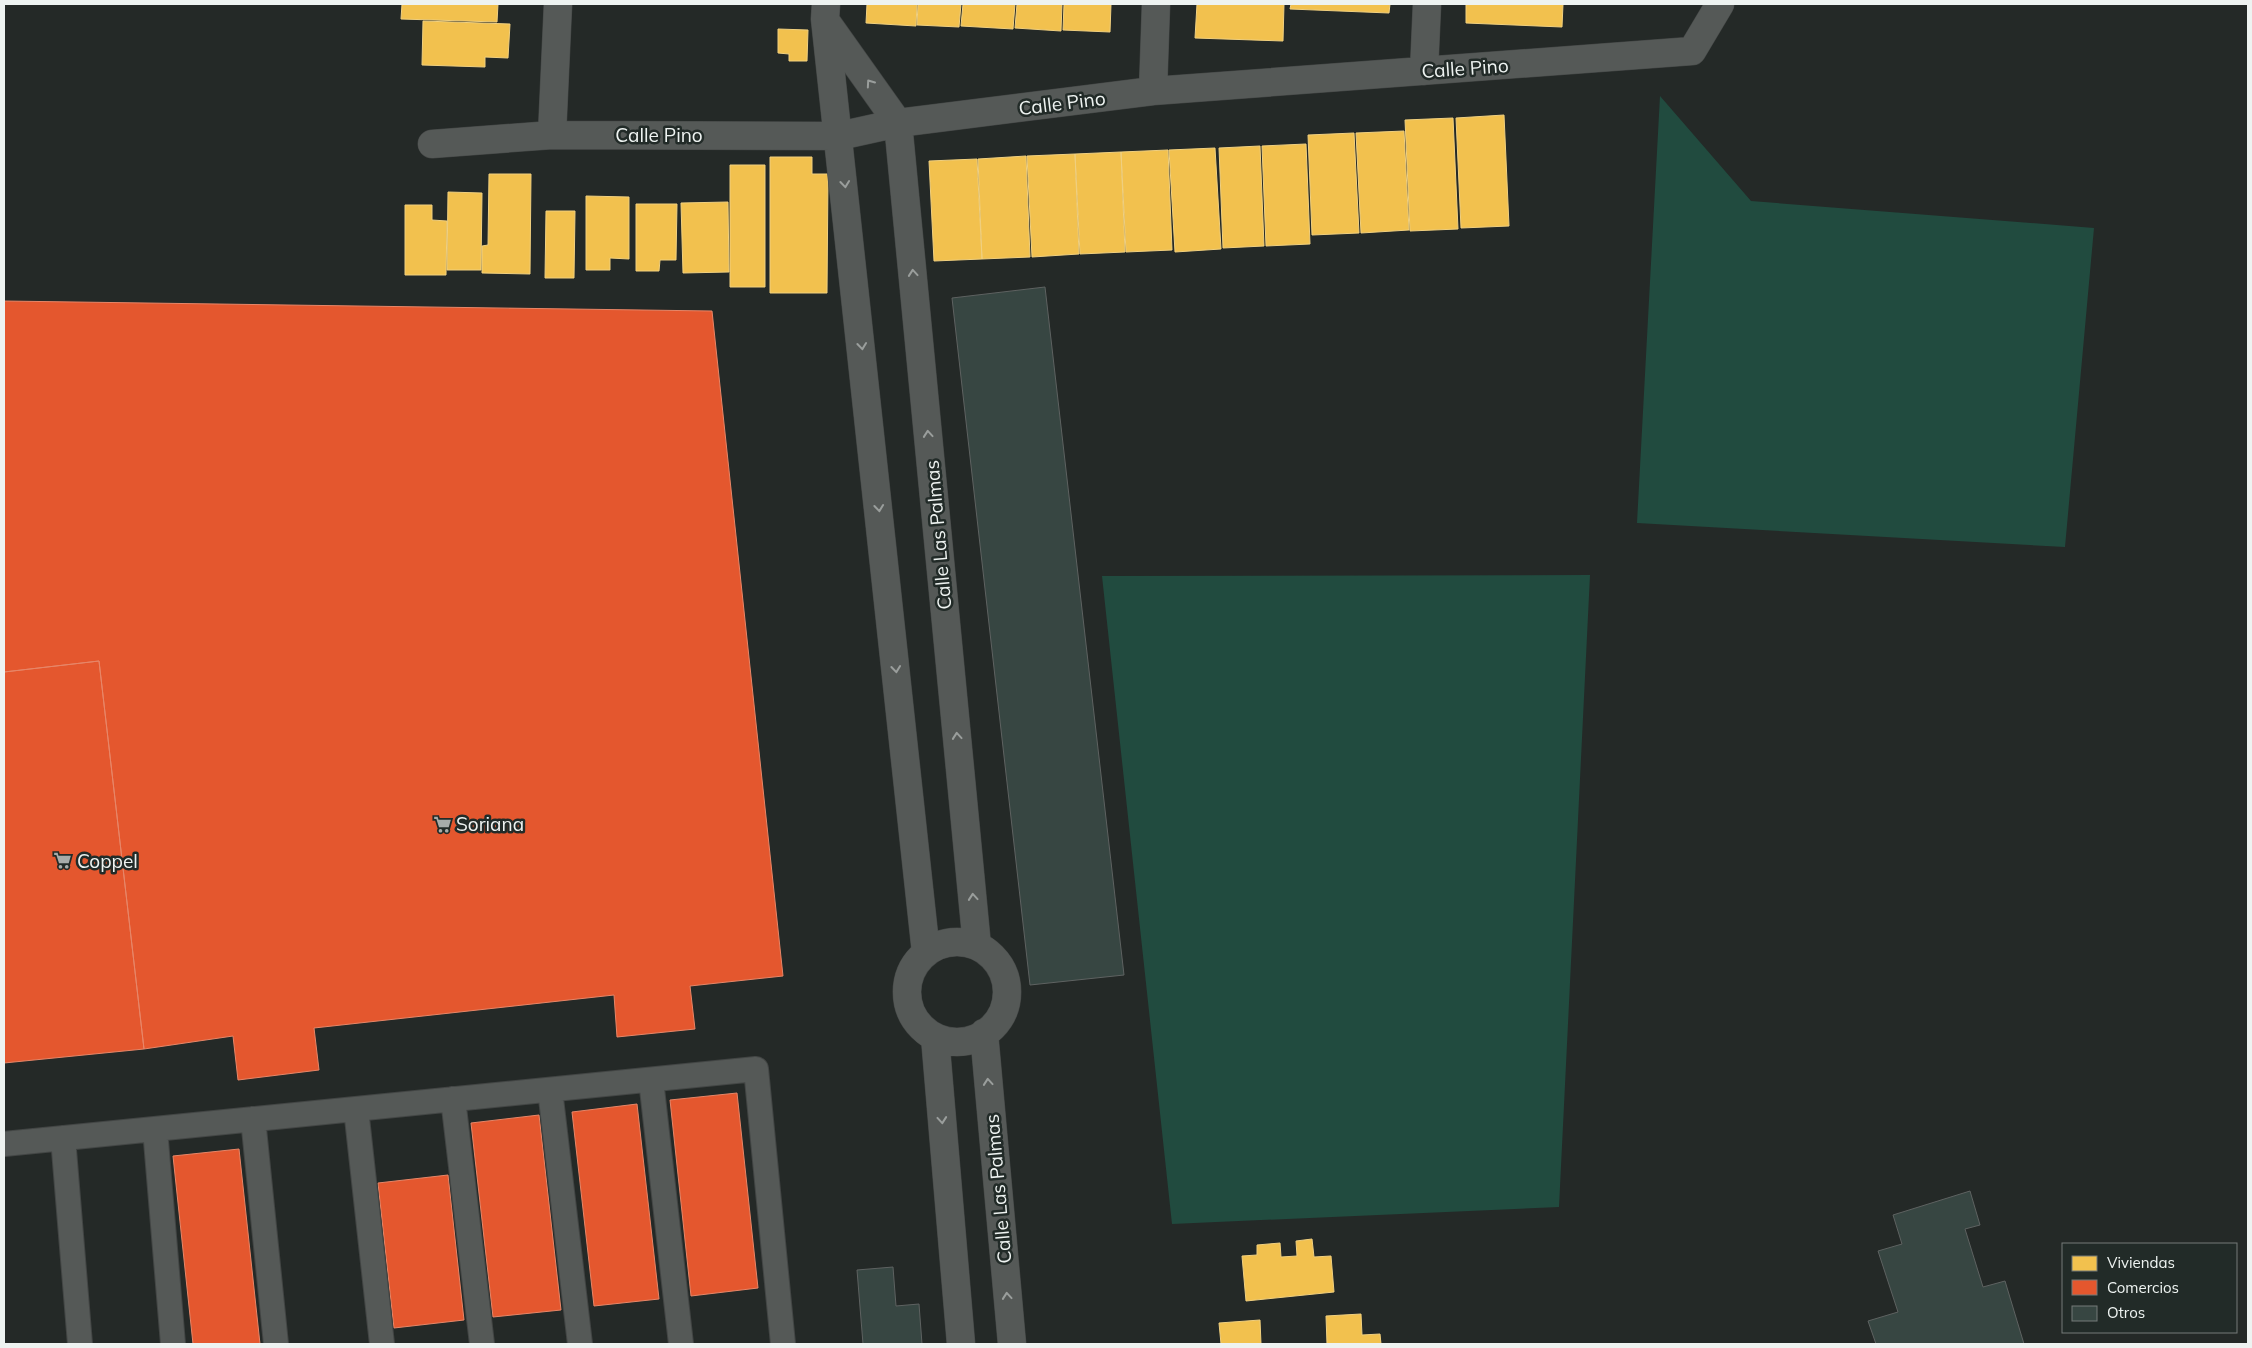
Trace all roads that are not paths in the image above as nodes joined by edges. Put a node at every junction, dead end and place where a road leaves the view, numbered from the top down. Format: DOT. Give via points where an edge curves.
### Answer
graph roads {
  1 [pos="558,4"];
  2 [pos="1156,4"];
  3 [pos="1427,4"];
  4 [pos="1720,4"];
  5 [pos="826,12"];
  6 [pos="1424,71"];
  7 [pos="1153,91"];
  8 [pos="898,123"];
  9 [pos="552,135"];
  10 [pos="839,136"];
  11 [pos="432,144"];
  12 [pos="977,946"];
  13 [pos="926,952"];
  14 [pos="984,1033"];
  15 [pos="935,1037"];
  16 [pos="651,1080"];
  17 [pos="550,1090"];
  18 [pos="453,1100"];
  19 [pos="356,1109"];
  20 [pos="253,1119"];
  21 [pos="154,1129"];
  22 [pos="63,1138"];
  23 [pos="4,1144"];
  24 [pos="80,1344"];
  25 [pos="173,1344"];
  26 [pos="276,1344"];
  27 [pos="382,1344"];
  28 [pos="482,1344"];
  29 [pos="580,1344"];
  30 [pos="681,1344"];
  31 [pos="783,1344"];
  32 [pos="961,1344"];
  33 [pos="1012,1344"];
  1 -- 9 [label="street"];
  2 -- 7 [label="street"];
  3 -- 6 [label="street"];
  4 -- 6 [label="street, Calle Pino" via="1692,51"];
  8 -- 5 [label="street, one-way"];
  5 -- 10 [label="street"];
  6 -- 7 [label="street, Calle Pino"];
  7 -- 8 [label="street, Calle Pino"];
  8 -- 10 [label="street, Calle Pino"];
  12 -- 8 [label="street, Calle Las Palmas, one-way"];
  9 -- 10 [label="street, Calle Pino"];
  9 -- 11 [label="street, Calle Pino"];
  10 -- 13 [label="street, one-way"];
  12 -- 13 [label="street" via="950,942"];
  12 -- 14 [label="street" via="1000,966 1006,988 1000,1017"];
  13 -- 15 [label="street" via="909,976 907,997 918,1023"];
  14 -- 15 [label="street" via="956,1042"];
  33 -- 14 [label="street, Calle Las Palmas, one-way"];
  15 -- 32 [label="street, one-way"];
  16 -- 17 [label="lane"];
  16 -- 30 [label="lane"];
  16 -- 31 [label="lane" via="756,1069"];
  17 -- 18 [label="lane"];
  17 -- 29 [label="lane"];
  18 -- 19 [label="lane"];
  18 -- 28 [label="lane"];
  19 -- 20 [label="lane"];
  19 -- 27 [label="lane"];
  20 -- 21 [label="lane"];
  20 -- 26 [label="lane"];
  21 -- 22 [label="lane"];
  21 -- 25 [label="lane"];
  22 -- 23 [label="lane"];
  22 -- 24 [label="lane"];
}
